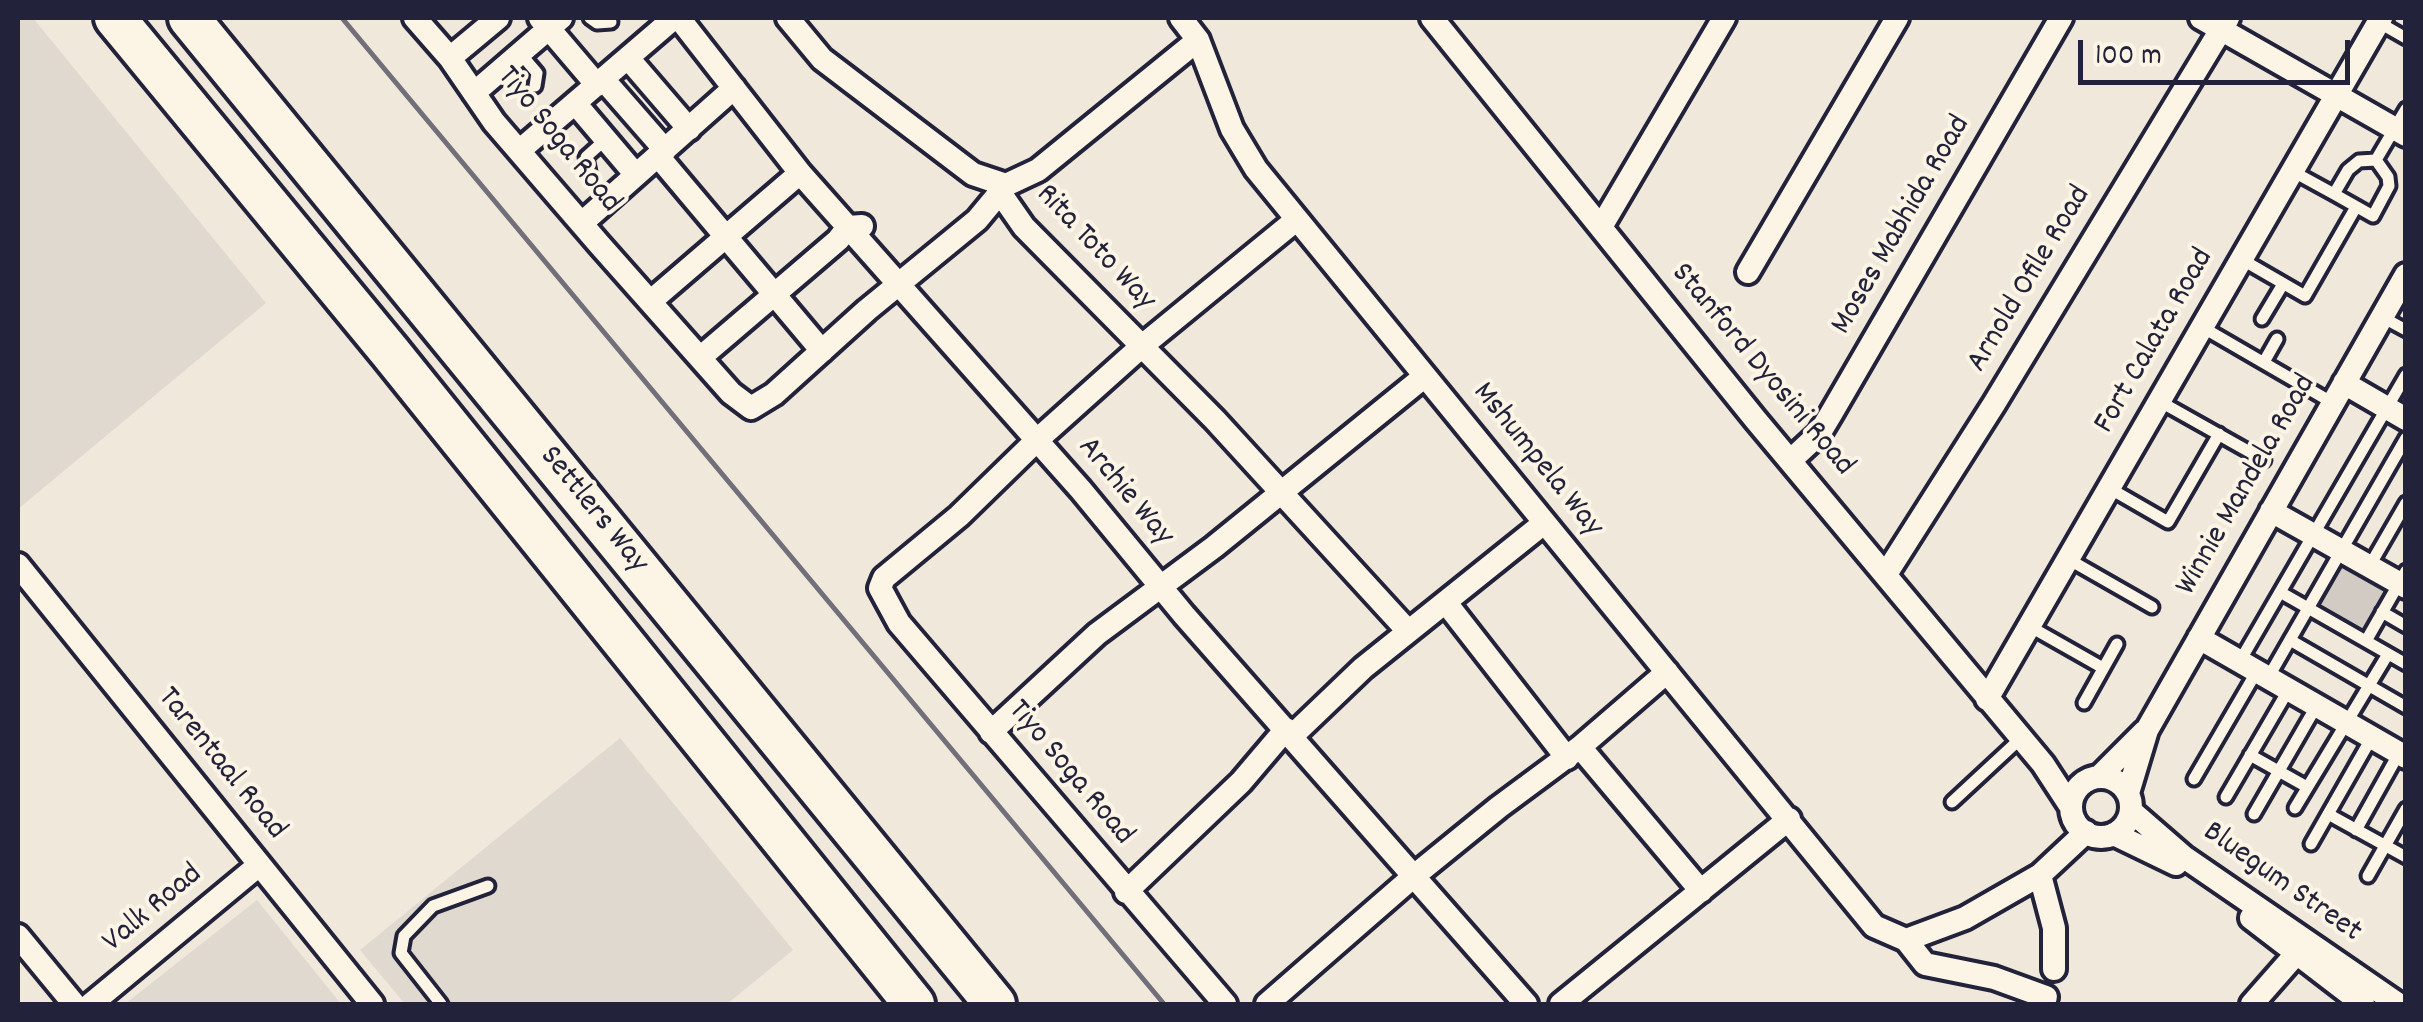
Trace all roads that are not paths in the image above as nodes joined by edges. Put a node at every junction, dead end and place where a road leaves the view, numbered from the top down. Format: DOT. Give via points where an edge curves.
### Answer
graph roads {
  1 [pos="115,18"];
  2 [pos="188,18"];
  3 [pos="498,18"];
  4 [pos="590,18"];
  5 [pos="677,18"];
  6 [pos="788,18"];
  7 [pos="1181,18"];
  8 [pos="1432,18"];
  9 [pos="1724,18"];
  10 [pos="1896,18"];
  11 [pos="2062,18"];
  12 [pos="2379,20"];
  13 [pos="424,21"];
  14 [pos="550,21"];
  15 [pos="2217,21"];
  16 [pos="612,22"];
  17 [pos="2406,38"];
  18 [pos="1198,40"];
  19 [pos="520,53"];
  20 [pos="450,58"];
  21 [pos="628,58"];
  22 [pos="600,82"];
  23 [pos="535,86"];
  24 [pos="734,88"];
  25 [pos="474,92"];
  26 [pos="2336,95"];
  27 [pos="575,102"];
  28 [pos="2402,125"];
  29 [pos="689,129"];
  30 [pos="606,139"];
  31 [pos="519,150"];
  32 [pos="661,153"];
  33 [pos="2376,160"];
  34 [pos="2292,171"];
  35 [pos="589,172"];
  36 [pos="800,172"];
  37 [pos="636,174"];
  38 [pos="1004,190"];
  39 [pos="2334,194"];
  40 [pos="2356,207"];
  41 [pos="1296,220"];
  42 [pos="582,224"];
  43 [pos="848,226"];
  44 [pos="1601,227"];
  45 [pos="725,236"];
  46 [pos="2241,259"];
  47 [pos="1748,272"];
  48 [pos="2406,275"];
  49 [pos="903,280"];
  50 [pos="2283,284"];
  51 [pos="774,295"];
  52 [pos="651,301"];
  53 [pos="2382,317"];
  54 [pos="2262,319"];
  55 [pos="2202,327"];
  56 [pos="2406,330"];
  57 [pos="2278,339"];
  58 [pos="1142,346"];
  59 [pos="822,351"];
  60 [pos="702,357"];
  61 [pos="2264,362"];
  62 [pos="2406,374"];
  63 [pos="1425,376"];
  64 [pos="2338,393"];
  65 [pos="2159,401"];
  66 [pos="2396,413"];
  67 [pos="2219,434"];
  68 [pos="2406,438"];
  69 [pos="1036,440"];
  70 [pos="1791,460"];
  71 [pos="2264,460"];
  72 [pos="1288,487"];
  73 [pos="2109,488"];
  74 [pos="2406,503"];
  75 [pos="2271,510"];
  76 [pos="1544,523"];
  77 [pos="2313,534"];
  78 [pos="2341,550"];
  79 [pos="2068,559"];
  80 [pos="18,565"];
  81 [pos="2369,566"];
  82 [pos="1886,574"];
  83 [pos="2403,580"];
  84 [pos="1160,587"];
  85 [pos="2280,592"];
  86 [pos="1446,604"];
  87 [pos="2152,608"];
  88 [pos="2308,608"];
  89 [pos="2382,612"];
  90 [pos="2029,626"];
  91 [pos="2406,626"];
  92 [pos="1408,630"];
  93 [pos="2199,638"];
  94 [pos="2290,640"];
  95 [pos="2366,641"];
  96 [pos="2117,644"];
  97 [pos="2388,654"];
  98 [pos="2406,664"];
  99 [pos="2103,668"];
  100 [pos="1667,672"];
  101 [pos="2263,675"];
  102 [pos="2369,686"];
  103 [pos="1987,699"];
  104 [pos="2084,703"];
  105 [pos="2316,706"];
  106 [pos="2406,707"];
  107 [pos="2346,723"];
  108 [pos="2147,730"];
  109 [pos="991,732"];
  110 [pos="1289,733"];
  111 [pos="2372,737"];
  112 [pos="2020,739"];
  113 [pos="1573,752"];
  114 [pos="2250,755"];
  115 [pos="2402,755"];
  116 [pos="2042,764"];
  117 [pos="2278,771"];
  118 [pos="2095,778"];
  119 [pos="2194,779"];
  120 [pos="2307,787"];
  121 [pos="2226,798"];
  122 [pos="1952,802"];
  123 [pos="2129,802"];
  124 [pos="2071,807"];
  125 [pos="2295,808"];
  126 [pos="2406,809"];
  127 [pos="2254,814"];
  128 [pos="2328,814"];
  129 [pos="1789,819"];
  130 [pos="2356,830"];
  131 [pos="2086,832"];
  132 [pos="2114,834"];
  133 [pos="861,838"];
  134 [pos="2312,844"];
  135 [pos="2385,846"];
  136 [pos="2406,858"];
  137 [pos="259,866"];
  138 [pos="2040,875"];
  139 [pos="1414,876"];
  140 [pos="2368,876"];
  141 [pos="488,886"];
  142 [pos="1707,888"];
  143 [pos="1126,892"];
  144 [pos="18,936"];
  145 [pos="1906,940"];
  146 [pos="2296,954"];
  147 [pos="2054,969"];
  148 [pos="74,1004"];
  149 [pos="92,1004"];
  150 [pos="372,1004"];
  151 [pos="441,1004"];
  152 [pos="914,1004"];
  153 [pos="995,1004"];
  154 [pos="1026,1004"];
  155 [pos="1226,1004"];
  156 [pos="1267,1004"];
  157 [pos="1526,1004"];
  158 [pos="1561,1004"];
  159 [pos="2040,1004"];
  160 [pos="2252,1004"];
  161 [pos="2363,1004"];
  162 [pos="2398,1004"];
  1 -- 152 [label="highway, Settlers Way"];
  2 -- 133 [label="highway, Settlers Way"];
  3 -- 20 [label="street"];
  4 -- 16 [label="lane"];
  5 -- 21 [label="street"];
  5 -- 24 [label="street, Archie Way"];
  6 -- 38 [label="street" via="822,59 973,174"];
  7 -- 18 [label="street, Mshumpela Way"];
  8 -- 44 [label="street, Stanford Dyosini Road"];
  9 -- 44 [label="street"];
  10 -- 47 [label="street"];
  11 -- 70 [label="street, Moses Mabhida Road" via="1844,394 1819,434"];
  12 -- 17 [label="lane"];
  12 -- 26 [label="street, Fort Calata Road"];
  13 -- 20 [label="street, Tiyo Soga Road"];
  14 -- 19 [label="street"];
  14 -- 22 [label="street"];
  15 -- 26 [label="street"];
  15 -- 82 [label="street, Arnold Ofile Road" via="1994,404"];
  18 -- 38 [label="street"];
  18 -- 41 [label="street, Mshumpela Way" via="1242,148"];
  19 -- 23 [label="lane" via="537,73"];
  19 -- 25 [label="street"];
  20 -- 25 [label="street, Tiyo Soga Road"];
  21 -- 22 [label="street"];
  21 -- 29 [label="street"];
  22 -- 27 [label="street"];
  22 -- 32 [label="street"];
  24 -- 29 [label="street"];
  24 -- 36 [label="street, Archie Way"];
  25 -- 31 [label="street, Tiyo Soga Road"];
  26 -- 28 [label="street"];
  26 -- 34 [label="street, Fort Calata Road"];
  27 -- 30 [label="street"];
  27 -- 31 [label="street"];
  28 -- 33 [label="lane"];
  29 -- 32 [label="street"];
  30 -- 35 [label="lane" via="587,154"];
  30 -- 37 [label="street"];
  31 -- 42 [label="street, Tiyo Soga Road"];
  32 -- 37 [label="street"];
  32 -- 45 [label="street"];
  33 -- 39 [label="lane" via="2351,166"];
  33 -- 40 [label="lane" via="2388,177 2386,192 2373,216"];
  34 -- 39 [label="lane"];
  34 -- 46 [label="street, Fort Calata Road"];
  36 -- 43 [label="street, Archie Way"];
  36 -- 45 [label="street"];
  37 -- 42 [label="street"];
  38 -- 49 [label="street"];
  38 -- 58 [label="street, Rita Toto Way" via="1024,227"];
  39 -- 40 [label="lane"];
  40 -- 50 [label="lane" via="2305,296"];
  41 -- 58 [label="street"];
  41 -- 63 [label="street, Mshumpela Way"];
  42 -- 52 [label="street, Tiyo Soga Road"];
  43 -- 49 [label="street, Archie Way"];
  43 -- 51 [label="street"];
  44 -- 70 [label="street, Stanford Dyosini Road"];
  45 -- 51 [label="street"];
  45 -- 52 [label="street"];
  46 -- 50 [label="lane"];
  46 -- 55 [label="street, Fort Calata Road"];
  48 -- 53 [label="street, Winnie Mandela Road"];
  49 -- 59 [label="street"];
  49 -- 69 [label="street, Archie Way"];
  50 -- 54 [label="lane"];
  51 -- 59 [label="street"];
  51 -- 60 [label="street"];
  52 -- 60 [label="street, Tiyo Soga Road"];
  53 -- 56 [label="lane"];
  53 -- 64 [label="street, Winnie Mandela Road"];
  55 -- 61 [label="lane"];
  55 -- 65 [label="street, Fort Calata Road"];
  57 -- 61 [label="lane"];
  58 -- 69 [label="street"];
  58 -- 72 [label="street, Rita Toto Way"];
  59 -- 60 [label="street, Tiyo Soga Road" via="751,408"];
  61 -- 64 [label="lane"];
  62 -- 66 [label="lane"];
  63 -- 72 [label="street"];
  63 -- 76 [label="street, Mshumpela Way"];
  64 -- 66 [label="street"];
  64 -- 75 [label="street, Winnie Mandela Road"];
  65 -- 67 [label="lane"];
  65 -- 73 [label="street, Fort Calata Road"];
  66 -- 77 [label="lane"];
  67 -- 71 [label="lane"];
  67 -- 73 [label="lane" via="2168,522"];
  68 -- 78 [label="lane"];
  69 -- 84 [label="street, Archie Way"];
  69 -- 109 [label="street, Tiyo Soga Road" via="969,508 884,578 881,591 899,623"];
  70 -- 82 [label="street, Stanford Dyosini Road"];
  72 -- 84 [label="street"];
  72 -- 92 [label="street, Rita Toto Way"];
  73 -- 79 [label="street, Fort Calata Road"];
  74 -- 81 [label="lane"];
  75 -- 77 [label="street"];
  75 -- 93 [label="street, Winnie Mandela Road"];
  76 -- 86 [label="street"];
  76 -- 100 [label="street, Mshumpela Way"];
  77 -- 78 [label="street"];
  77 -- 85 [label="lane"];
  78 -- 81 [label="street"];
  78 -- 88 [label="lane"];
  79 -- 87 [label="lane"];
  79 -- 90 [label="street, Fort Calata Road"];
  80 -- 137 [label="street, Tarentaal Road"];
  81 -- 83 [label="street"];
  82 -- 103 [label="street, Stanford Dyosini Road"];
  83 -- 89 [label="lane"];
  84 -- 109 [label="street" via="1084,644"];
  84 -- 110 [label="street, Archie Way"];
  85 -- 88 [label="lane"];
  85 -- 101 [label="lane"];
  86 -- 92 [label="street"];
  86 -- 113 [label="street"];
  88 -- 94 [label="lane"];
  88 -- 95 [label="lane"];
  89 -- 91 [label="lane"];
  89 -- 95 [label="lane"];
  90 -- 99 [label="lane"];
  90 -- 103 [label="street, Fort Calata Road"];
  92 -- 110 [label="street"];
  93 -- 101 [label="street"];
  93 -- 108 [label="street, Winnie Mandela Road"];
  94 -- 101 [label="lane"];
  94 -- 102 [label="lane"];
  95 -- 97 [label="lane"];
  96 -- 99 [label="lane"];
  97 -- 98 [label="lane"];
  97 -- 102 [label="lane"];
  99 -- 104 [label="lane"];
  100 -- 113 [label="street"];
  100 -- 129 [label="street, Mshumpela Way"];
  101 -- 105 [label="street"];
  101 -- 114 [label="lane"];
  101 -- 119 [label="lane"];
  102 -- 106 [label="lane"];
  102 -- 107 [label="lane"];
  103 -- 112 [label="street, Stanford Dyosini Road"];
  105 -- 107 [label="street"];
  105 -- 117 [label="lane"];
  107 -- 111 [label="street"];
  107 -- 120 [label="lane"];
  108 -- 118 [label="street, Winnie Mandela Road"];
  108 -- 123 [label="street, Winnie Mandela Road"];
  109 -- 143 [label="street, Tiyo Soga Road"];
  110 -- 139 [label="street, Archie Way"];
  110 -- 143 [label="street"];
  111 -- 115 [label="street"];
  111 -- 128 [label="lane"];
  112 -- 116 [label="street, Stanford Dyosini Road"];
  112 -- 122 [label="lane"];
  113 -- 139 [label="street"];
  113 -- 142 [label="street"];
  114 -- 117 [label="lane"];
  114 -- 121 [label="lane"];
  115 -- 130 [label="lane"];
  116 -- 118 [label="street"];
  116 -- 124 [label="street, Stanford Dyosini Road"];
  117 -- 120 [label="lane"];
  117 -- 127 [label="lane"];
  118 -- 123 [label="street" via="2116,780"];
  118 -- 124 [label="street" via="2080,785"];
  120 -- 125 [label="lane"];
  123 -- 132 [label="street" via="2128,820"];
  123 -- 162 [label="street, Bluegum Street" via="2184,857"];
  124 -- 131 [label="street"];
  126 -- 135 [label="lane"];
  128 -- 130 [label="lane"];
  128 -- 134 [label="lane"];
  129 -- 142 [label="street"];
  129 -- 145 [label="street, Mshumpela Way" via="1874,926"];
  130 -- 135 [label="lane"];
  131 -- 132 [label="street"];
  131 -- 138 [label="street"];
  132 -- 146 [label="street, Bluegum Street" via="2184,869"];
  133 -- 153 [label="highway, Settlers Way"];
  133 -- 154 [label="highway"];
  135 -- 136 [label="lane"];
  135 -- 140 [label="lane"];
  137 -- 149 [label="street, Valk Road"];
  137 -- 150 [label="street, Tarentaal Road"];
  138 -- 145 [label="street" via="1965,918"];
  138 -- 147 [label="street" via="2054,928"];
  139 -- 156 [label="street"];
  139 -- 157 [label="street, Archie Way"];
  141 -- 151 [label="lane" via="433,906 404,936 401,953"];
  142 -- 158 [label="street"];
  143 -- 155 [label="street, Tiyo Soga Road"];
  144 -- 148 [label="street"];
  145 -- 159 [label="street" via="1925,964 1994,978 2046,997"];
  146 -- 160 [label="street"];
  146 -- 161 [label="street, Bluegum Street"];
}
